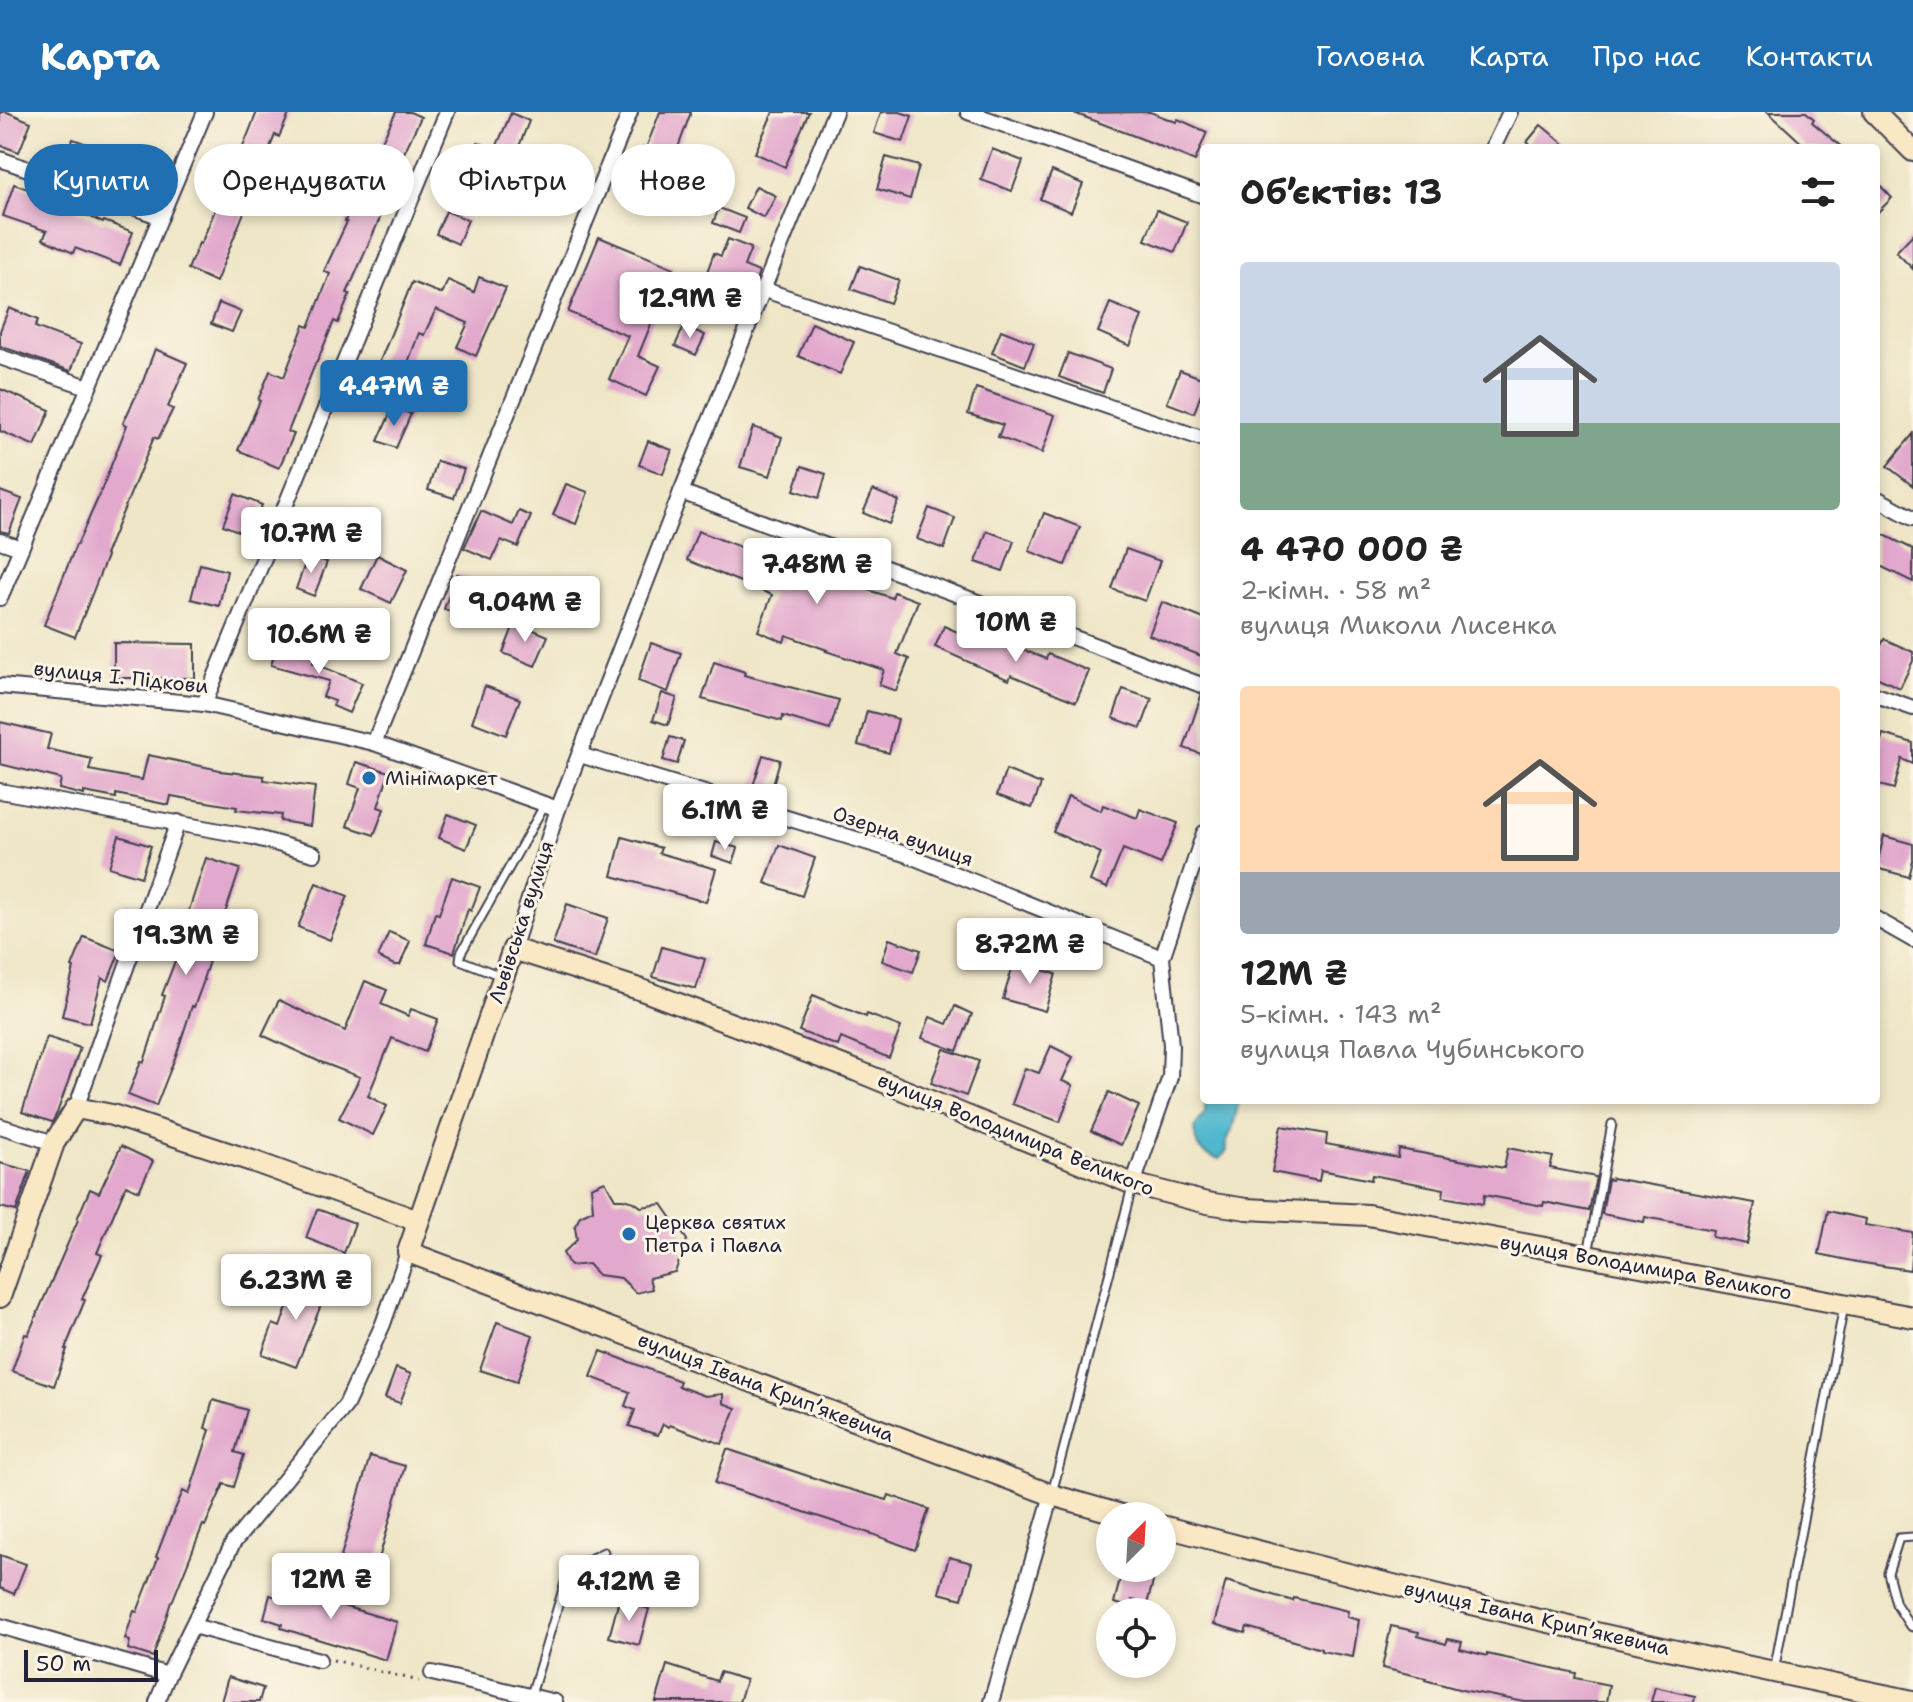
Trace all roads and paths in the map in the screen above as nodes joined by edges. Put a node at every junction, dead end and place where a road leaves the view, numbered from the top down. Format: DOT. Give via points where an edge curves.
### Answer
graph roads {
  1 [pos="205,112"];
  2 [pos="447,112"];
  3 [pos="630,112"];
  4 [pos="835,112"];
  5 [pos="968,112"];
  6 [pos="1510,112"];
  7 [pos="1874,112"];
  8 [pos="1495,144"];
  9 [pos="1913,151"];
  10 [pos="0,159"];
  11 [pos="1200,195"];
  12 [pos="161,217"];
  13 [pos="762,289"];
  14 [pos="0,357"];
  15 [pos="88,387"];
  16 [pos="1200,438"];
  17 [pos="681,492"];
  18 [pos="1880,500"];
  19 [pos="1913,518"];
  20 [pos="0,541"];
  21 [pos="21,548"];
  22 [pos="0,598"];
  23 [pos="1200,685"];
  24 [pos="0,686"];
  25 [pos="1880,696"];
  26 [pos="204,704"];
  27 [pos="1913,708"];
  28 [pos="374,743"];
  29 [pos="580,755"];
  30 [pos="0,791"];
  31 [pos="552,806"];
  32 [pos="178,822"];
  33 [pos="1200,845"];
  34 [pos="314,854"];
  35 [pos="1880,921"];
  36 [pos="1913,940"];
  37 [pos="513,949"];
  38 [pos="1162,958"];
  39 [pos="504,977"];
  40 [pos="76,1108"];
  41 [pos="1612,1124"];
  42 [pos="0,1126"];
  43 [pos="54,1143"];
  44 [pos="1133,1184"];
  45 [pos="418,1221"];
  46 [pos="408,1252"];
  47 [pos="1588,1256"];
  48 [pos="0,1297"];
  49 [pos="1844,1304"];
  50 [pos="1913,1317"];
  51 [pos="1052,1495"];
  52 [pos="1096,1508"];
  53 [pos="1176,1530"];
  54 [pos="1913,1537"];
  55 [pos="604,1552"];
  56 [pos="0,1626"];
  57 [pos="193,1626"];
  58 [pos="1913,1627"];
  59 [pos="319,1660"];
  60 [pos="432,1673"];
  61 [pos="1774,1673"];
  62 [pos="168,1675"];
  63 [pos="531,1696"];
  64 [pos="1913,1701"];
  65 [pos="157,1702"];
  66 [pos="555,1702"];
  67 [pos="991,1702"];
  1 -- 12 [label="street"];
  2 -- 26 [label="street"];
  3 -- 28 [label="street"];
  4 -- 13 [label="street, Львівська вулиця"];
  5 -- 11 [label="street"];
  6 -- 8 [label="street"];
  7 -- 9 [label="street"];
  10 -- 12 [label="street"];
  12 -- 15 [label="street"];
  13 -- 16 [label="street"];
  13 -- 17 [label="street, Львівська вулиця"];
  14 -- 15 [label="street"];
  15 -- 21 [label="street"];
  17 -- 23 [label="street"];
  17 -- 29 [label="street, Львівська вулиця"];
  18 -- 19 [label="street"];
  20 -- 21 [label="street"];
  21 -- 22 [label="street"];
  24 -- 26 [label="street, вулиця І. Підкови"];
  25 -- 27 [label="street"];
  26 -- 28 [label="street, вулиця І. Підкови"];
  28 -- 31 [label="street, вулиця І. Підкови"];
  29 -- 31 [label="street, Львівська вулиця"];
  29 -- 38 [label="street, Озерна вулиця" via="905,854"];
  30 -- 32 [label="street"];
  31 -- 37 [label="street, Львівська вулиця"];
  31 -- 39 [label="lane" via="461,953 460,960"];
  32 -- 34 [label="street"];
  32 -- 40 [label="street"];
  33 -- 38 [label="street"];
  35 -- 36 [label="street"];
  37 -- 39 [label="street, Львівська вулиця"];
  37 -- 44 [label="street, вулиця Володимира Великого" via="639,989 857,1071"];
  38 -- 44 [label="street" via="1170,1077"];
  39 -- 45 [label="street, Львівська вулиця"];
  40 -- 43 [label="street"];
  40 -- 45 [label="street" via="126,1119"];
  41 -- 47 [label="lane"];
  42 -- 43 [label="street"];
  43 -- 48 [label="street"];
  44 -- 47 [label="street, вулиця Володимира Великого" via="1207,1203 1368,1215"];
  44 -- 51 [label="lane"];
  45 -- 46 [label="street, Львівська вулиця"];
  46 -- 51 [label="street, вулиця Івана Крипʼякевича"];
  46 -- 57 [label="street, Львівська вулиця" via="346,1405 233,1543"];
  47 -- 49 [label="street, вулиця Володимира Великого"];
  49 -- 50 [label="street, вулиця Володимира Великого"];
  49 -- 61 [label="lane"];
  51 -- 52 [label="street, вулиця Івана Крипʼякевича"];
  51 -- 67 [label="street"];
  53 -- 61 [label="street, вулиця Івана Крипʼякевича"];
  54 -- 58 [label="lane" via="1899,1538 1888,1573 1896,1604"];
  55 -- 63 [label="lane" via="567,1576"];
  56 -- 62 [label="street"];
  57 -- 59 [label="street"];
  57 -- 62 [label="street, Львівська вулиця"];
  59 -- 60 [label="path" via="418,1682"];
  60 -- 63 [label="street"];
  61 -- 64 [label="street, вулиця Івана Крипʼякевича"];
  62 -- 65 [label="street, Львівська вулиця"];
  63 -- 66 [label="street"];
}
